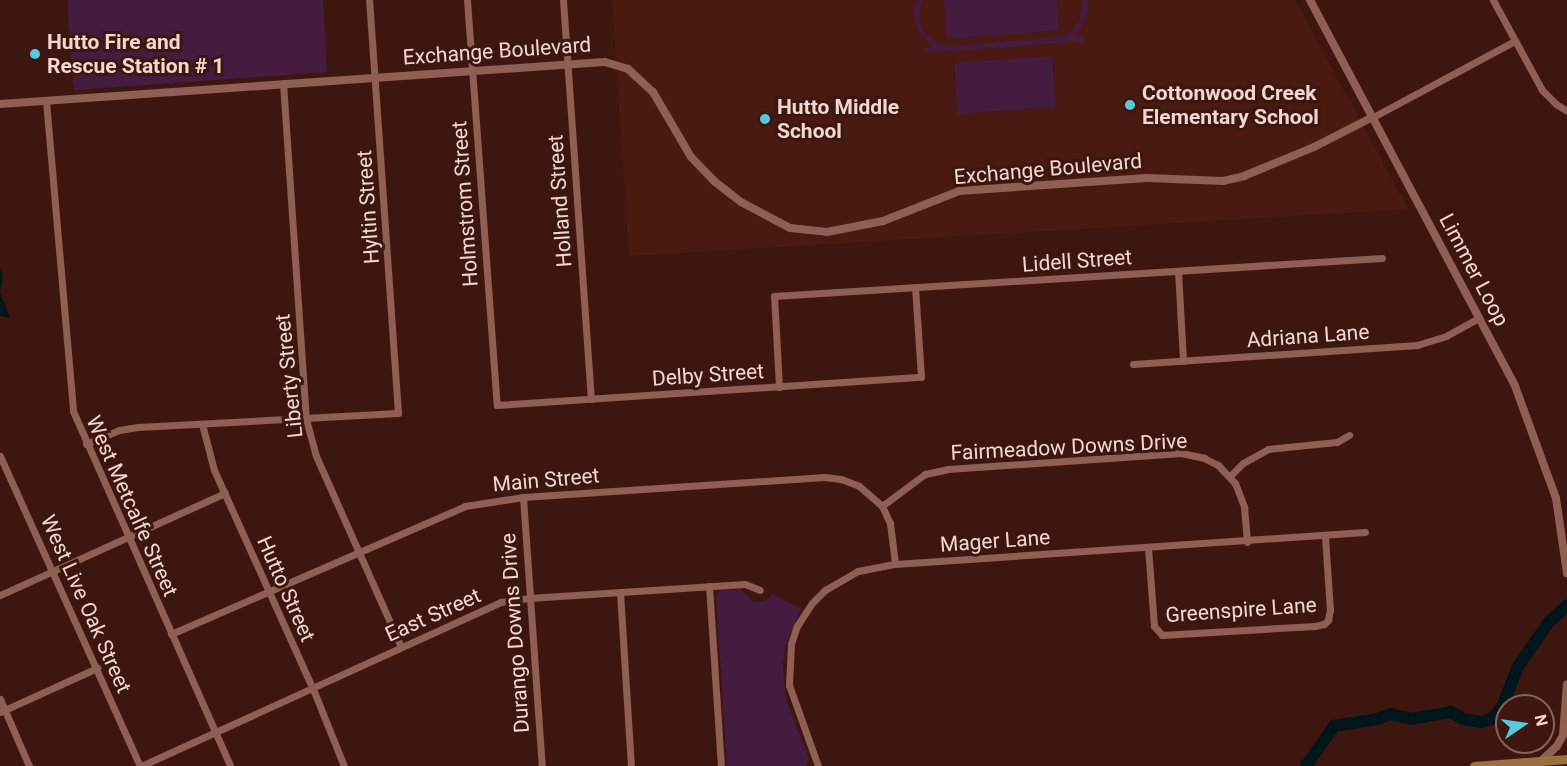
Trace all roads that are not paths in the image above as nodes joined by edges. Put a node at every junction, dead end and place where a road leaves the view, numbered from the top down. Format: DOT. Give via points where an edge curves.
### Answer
graph roads {
  1 [pos="369,0"];
  2 [pos="467,0"];
  3 [pos="563,0"];
  4 [pos="1310,0"];
  5 [pos="1493,0"];
  6 [pos="1515,41"];
  7 [pos="567,64"];
  8 [pos="472,70"];
  9 [pos="375,77"];
  10 [pos="283,83"];
  11 [pos="46,101"];
  12 [pos="0,104"];
  13 [pos="1567,111"];
  14 [pos="1372,117"];
  15 [pos="1382,258"];
  16 [pos="1178,271"];
  17 [pos="915,287"];
  18 [pos="1479,318"];
  19 [pos="1183,361"];
  20 [pos="1133,364"];
  21 [pos="779,387"];
  22 [pos="591,399"];
  23 [pos="497,405"];
  24 [pos="306,419"];
  25 [pos="202,424"];
  26 [pos="1349,435"];
  27 [pos="86,444"];
  28 [pos="0,456"];
  29 [pos="1230,476"];
  30 [pos="225,493"];
  31 [pos="522,497"];
  32 [pos="882,506"];
  33 [pos="1365,532"];
  34 [pos="1325,536"];
  35 [pos="128,537"];
  36 [pos="1247,542"];
  37 [pos="1148,548"];
  38 [pos="360,551"];
  39 [pos="1566,563"];
  40 [pos="895,564"];
  41 [pos="52,572"];
  42 [pos="1567,573"];
  43 [pos="709,586"];
  44 [pos="268,591"];
  45 [pos="760,591"];
  46 [pos="620,592"];
  47 [pos="0,595"];
  48 [pos="529,598"];
  49 [pos="171,634"];
  50 [pos="401,646"];
  51 [pos="97,669"];
  52 [pos="1567,684"];
  53 [pos="313,688"];
  54 [pos="0,699"];
  55 [pos="2,711"];
  56 [pos="216,732"];
  57 [pos="1567,759"];
  58 [pos="1544,764"];
  59 [pos="29,766"];
  60 [pos="140,766"];
  61 [pos="230,766"];
  62 [pos="344,766"];
  63 [pos="542,766"];
  64 [pos="631,766"];
  65 [pos="722,766"];
  66 [pos="818,766"];
  67 [pos="1474,766"];
  1 -- 9 [label="street, Hyltin Street"];
  2 -- 8 [label="street, Holmstrom Street"];
  3 -- 7 [label="street, Holland Street"];
  4 -- 14 [label="street, Limmer Loop"];
  5 -- 6 [label="street"];
  6 -- 13 [label="street" via="1542,90"];
  6 -- 14 [label="street"];
  7 -- 8 [label="street, Exchange Boulevard"];
  7 -- 14 [label="street, Exchange Boulevard" via="605,62 627,69 653,92 691,157 714,181 741,202 790,228 827,232 883,221 958,191 1147,178 1223,181 1314,147"];
  7 -- 22 [label="street, Holland Street"];
  8 -- 9 [label="street, Exchange Boulevard"];
  8 -- 23 [label="street, Holmstrom Street"];
  9 -- 10 [label="street, Exchange Boulevard"];
  9 -- 24 [label="street, Hyltin Street" via="398,413"];
  10 -- 11 [label="street, Exchange Boulevard"];
  10 -- 24 [label="street, Liberty Street"];
  11 -- 12 [label="street, Exchange Boulevard"];
  11 -- 27 [label="street, West Metcalfe Street" via="70,396"];
  14 -- 18 [label="street, Limmer Loop"];
  15 -- 16 [label="street, Lidell Street"];
  16 -- 17 [label="street, Lidell Street"];
  16 -- 19 [label="street"];
  17 -- 21 [label="street, Lidell Street" via="774,296"];
  17 -- 21 [label="street, Delby Street" via="921,377"];
  18 -- 19 [label="street, Adriana Lane" via="1446,336 1417,345"];
  18 -- 39 [label="street, Limmer Loop" via="1527,413 1556,498"];
  19 -- 20 [label="street, Adriana Lane"];
  21 -- 22 [label="street, Delby Street"];
  22 -- 23 [label="street, Delby Street"];
  24 -- 25 [label="street"];
  24 -- 38 [label="street, Liberty Street" via="316,456"];
  25 -- 27 [label="street" via="119,430"];
  25 -- 30 [label="street, Hutto Street" via="209,458"];
  26 -- 29 [label="street" via="1337,442 1268,449 1243,463"];
  27 -- 35 [label="street, West Metcalfe Street"];
  28 -- 41 [label="street, West Live Oak Street"];
  29 -- 32 [label="street, Fairmeadow Downs Drive" via="1204,458 1181,453 970,467 925,474"];
  29 -- 36 [label="street" via="1244,507"];
  30 -- 35 [label="street"];
  30 -- 44 [label="street, Hutto Street"];
  31 -- 32 [label="street, Main Street" via="824,477 850,481"];
  31 -- 38 [label="street, Main Street" via="465,506"];
  31 -- 48 [label="street, Durango Downs Drive"];
  32 -- 40 [label="street" via="890,523"];
  33 -- 34 [label="street, Mager Lane"];
  34 -- 36 [label="street, Mager Lane"];
  34 -- 37 [label="street, Greenspire Lane" via="1330,610 1328,620 1315,626 1162,635 1154,626"];
  35 -- 41 [label="street"];
  35 -- 49 [label="street, West Metcalfe Street"];
  36 -- 37 [label="street, Mager Lane"];
  37 -- 40 [label="street, Mager Lane"];
  38 -- 44 [label="street, Main Street"];
  38 -- 50 [label="street, Liberty Street"];
  39 -- 42 [label="street, Limmer Loop"];
  40 -- 66 [label="street, Mager Lane" via="875,565 842,578 819,596 797,626 789,685"];
  41 -- 47 [label="street"];
  41 -- 51 [label="street, West Live Oak Street"];
  43 -- 45 [label="street, East Street" via="745,584"];
  43 -- 46 [label="street, East Street"];
  43 -- 65 [label="street"];
  44 -- 49 [label="street, Main Street"];
  44 -- 53 [label="street, Hutto Street"];
  46 -- 48 [label="street, East Street"];
  46 -- 64 [label="street"];
  48 -- 50 [label="street, East Street" via="501,602"];
  48 -- 63 [label="street, Durango Downs Drive"];
  49 -- 56 [label="street, West Metcalfe Street"];
  50 -- 53 [label="street, East Street"];
  51 -- 55 [label="street"];
  51 -- 60 [label="street, West Live Oak Street"];
  52 -- 58 [label="street" via="1563,735"];
  53 -- 56 [label="street, East Street"];
  53 -- 62 [label="street, Hutto Street"];
  54 -- 55 [label="street"];
  55 -- 59 [label="street"];
  56 -- 60 [label="street, East Street"];
  56 -- 61 [label="street, West Metcalfe Street"];
  57 -- 58 [label="main road"];
  58 -- 67 [label="main road"];
}
